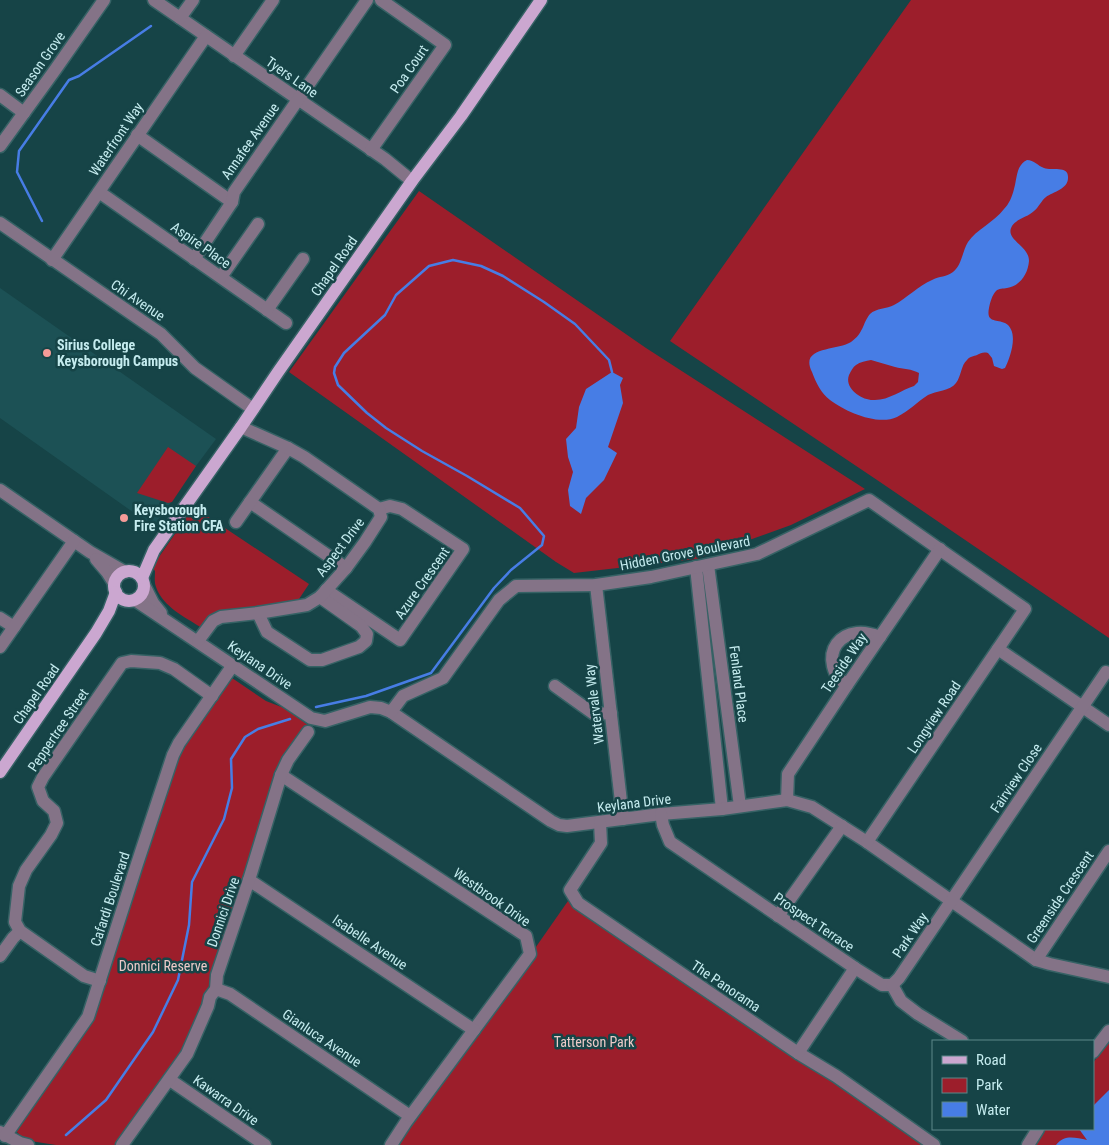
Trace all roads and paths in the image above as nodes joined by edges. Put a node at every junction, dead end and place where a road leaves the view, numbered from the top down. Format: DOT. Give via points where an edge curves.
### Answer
graph roads {
  1 [pos="104,0"];
  2 [pos="154,0"];
  3 [pos="193,0"];
  4 [pos="274,0"];
  5 [pos="367,0"];
  6 [pos="381,0"];
  7 [pos="541,0"];
  8 [pos="180,18"];
  9 [pos="206,36"];
  10 [pos="234,56"];
  11 [pos="0,96"];
  12 [pos="298,99"];
  13 [pos="24,113"];
  14 [pos="137,135"];
  15 [pos="0,146"];
  16 [pos="371,150"];
  17 [pos="412,181"];
  18 [pos="99,192"];
  19 [pos="232,202"];
  20 [pos="0,223"];
  21 [pos="258,224"];
  22 [pos="194,258"];
  23 [pos="303,259"];
  24 [pos="52,260"];
  25 [pos="221,277"];
  26 [pos="268,310"];
  27 [pos="286,323"];
  28 [pos="253,410"];
  29 [pos="241,427"];
  30 [pos="288,448"];
  31 [pos="0,490"];
  32 [pos="250,502"];
  33 [pos="379,509"];
  34 [pos="236,522"];
  35 [pos="74,541"];
  36 [pos="154,550"];
  37 [pos="940,550"];
  38 [pos="90,552"];
  39 [pos="702,566"];
  40 [pos="346,568"];
  41 [pos="127,571"];
  42 [pos="143,582"];
  43 [pos="596,585"];
  44 [pos="115,588"];
  45 [pos="323,593"];
  46 [pos="132,600"];
  47 [pos="1025,609"];
  48 [pos="258,613"];
  49 [pos="0,618"];
  50 [pos="14,627"];
  51 [pos="176,627"];
  52 [pos="96,634"];
  53 [pos="880,637"];
  54 [pos="198,641"];
  55 [pos="0,647"];
  56 [pos="998,649"];
  57 [pos="233,665"];
  58 [pos="1106,672"];
  59 [pos="846,685"];
  60 [pos="554,686"];
  61 [pos="212,696"];
  62 [pos="1083,707"];
  63 [pos="391,712"];
  64 [pos="610,713"];
  65 [pos="1109,725"];
  66 [pos="308,732"];
  67 [pos="0,772"];
  68 [pos="281,775"];
  69 [pos="787,800"];
  70 [pos="740,806"];
  71 [pos="722,808"];
  72 [pos="661,814"];
  73 [pos="623,819"];
  74 [pos="600,822"];
  75 [pos="842,826"];
  76 [pos="867,842"];
  77 [pos="1109,851"];
  78 [pos="249,880"];
  79 [pos="951,901"];
  80 [pos="778,916"];
  81 [pos="20,931"];
  82 [pos="0,956"];
  83 [pos="1036,960"];
  84 [pos="854,968"];
  85 [pos="1109,977"];
  86 [pos="100,981"];
  87 [pos="892,985"];
  88 [pos="216,989"];
  89 [pos="474,1030"];
  90 [pos="1109,1031"];
  91 [pos="960,1040"];
  92 [pos="1094,1051"];
  93 [pos="798,1053"];
  94 [pos="170,1080"];
  95 [pos="410,1116"];
  96 [pos="1037,1130"];
  97 [pos="3,1134"];
  98 [pos="28,1145"];
  99 [pos="122,1145"];
  100 [pos="264,1145"];
  101 [pos="391,1145"];
  102 [pos="934,1145"];
  103 [pos="1028,1145"];
  1 -- 13 [label="street, Season Grove"];
  2 -- 8 [label="street, Tyers Lane"];
  3 -- 8 [label="street"];
  4 -- 10 [label="street"];
  5 -- 12 [label="street, Annafee Avenue"];
  6 -- 16 [label="street, Poa Court" via="445,44"];
  7 -- 17 [label="main road, Chapel Road"];
  8 -- 9 [label="street, Tyers Lane"];
  9 -- 10 [label="street, Tyers Lane"];
  9 -- 14 [label="street, Waterfront Way"];
  10 -- 12 [label="street, Tyers Lane"];
  11 -- 13 [label="street"];
  12 -- 16 [label="street, Tyers Lane"];
  12 -- 19 [label="street, Annafee Avenue" via="234,192"];
  13 -- 15 [label="street, Season Grove"];
  14 -- 18 [label="street, Waterfront Way"];
  14 -- 19 [label="street"];
  16 -- 17 [label="street, Tyers Lane"];
  17 -- 28 [label="main road, Chapel Road"];
  18 -- 22 [label="street, Aspire Place"];
  18 -- 24 [label="street, Waterfront Way"];
  19 -- 22 [label="street, Annafee Avenue"];
  20 -- 24 [label="street, Chi Avenue"];
  21 -- 25 [label="street"];
  22 -- 25 [label="street, Aspire Place"];
  23 -- 26 [label="street"];
  24 -- 28 [label="street, Chi Avenue" via="161,334 195,368"];
  25 -- 26 [label="street, Aspire Place"];
  26 -- 27 [label="street, Aspire Place"];
  28 -- 29 [label="main road, Chapel Road"];
  29 -- 30 [label="street, Aspect Drive"];
  29 -- 36 [label="main road, Chapel Road"];
  30 -- 32 [label="street"];
  30 -- 33 [label="street, Aspect Drive"];
  31 -- 35 [label="street"];
  32 -- 34 [label="street"];
  32 -- 40 [label="street"];
  33 -- 40 [label="street, Aspect Drive" via="381,517"];
  33 -- 45 [label="street, Azure Crescent" via="390,506 402,509 463,550 400,640"];
  35 -- 38 [label="street"];
  35 -- 50 [label="street"];
  36 -- 41 [label="main road, Chapel Road"];
  36 -- 42 [label="main road, Chapel Road"];
  37 -- 39 [label="street, Hidden Grove Boulevard" via="869,500 757,554"];
  37 -- 47 [label="street, Hidden Grove Boulevard"];
  37 -- 53 [label="street, Teeside Way"];
  38 -- 41 [label="street"];
  38 -- 44 [label="street" via="107,572"];
  39 -- 43 [label="street, Hidden Grove Boulevard"];
  39 -- 70 [label="street, Fenland Place"];
  39 -- 71 [label="street"];
  40 -- 45 [label="street, Aspect Drive"];
  41 -- 42 [label="main road" via="134,572"];
  41 -- 44 [label="main road" via="118,576"];
  42 -- 46 [label="main road" via="142,594"];
  42 -- 51 [label="street, Keylana Drive" via="152,602"];
  43 -- 63 [label="street, Hidden Grove Boulevard" via="516,586 499,600 443,678 403,696"];
  43 -- 64 [label="street, Watervale Way"];
  44 -- 46 [label="main road" via="121,599"];
  44 -- 52 [label="main road, Chapel Road" via="109,611"];
  45 -- 48 [label="street, Aspect Drive" via="308,605"];
  45 -- 48 [label="street" via="367,634 366,641 359,648 322,660 310,660 267,632"];
  46 -- 51 [label="street, Keylana Drive"];
  46 -- 52 [label="main road, Chapel Road"];
  47 -- 56 [label="street, Longview Road"];
  48 -- 54 [label="street, Aspect Drive" via="221,617 213,621"];
  49 -- 50 [label="street"];
  50 -- 55 [label="street"];
  51 -- 54 [label="street, Keylana Drive"];
  52 -- 67 [label="main road, Chapel Road"];
  53 -- 59 [label="street, Teeside Way"];
  53 -- 59 [label="street" via="864,632 840,639 832,660 834,672"];
  54 -- 57 [label="street, Keylana Drive"];
  56 -- 62 [label="street"];
  56 -- 76 [label="street, Longview Road"];
  57 -- 61 [label="street, Cafardi Boulevard"];
  57 -- 63 [label="street, Keylana Drive" via="318,720 325,721 370,707"];
  58 -- 62 [label="street, Fairview Close"];
  59 -- 69 [label="street, Teeside Way" via="788,774"];
  60 -- 64 [label="street" via="594,714"];
  61 -- 81 [label="street, Peppertree Street" via="174,669 160,664 131,661 122,664 38,787 57,823 19,886 15,922"];
  61 -- 86 [label="street, Cafardi Boulevard" via="173,755"];
  62 -- 65 [label="street"];
  62 -- 79 [label="street, Fairview Close"];
  63 -- 74 [label="street, Keylana Drive" via="551,821 567,826"];
  64 -- 73 [label="street, Watervale Way"];
  66 -- 68 [label="street, Donnici Drive"];
  68 -- 78 [label="street, Donnici Drive"];
  68 -- 89 [label="street, Westbrook Drive" via="526,936 530,954"];
  69 -- 70 [label="street, Keylana Drive"];
  69 -- 75 [label="street, Keylana Drive" via="812,807"];
  70 -- 71 [label="street, Keylana Drive"];
  71 -- 72 [label="street, Keylana Drive"];
  72 -- 73 [label="street, Keylana Drive"];
  72 -- 80 [label="street, Prospect Terrace" via="670,842"];
  73 -- 74 [label="street, Keylana Drive"];
  74 -- 93 [label="street, The Panorama" via="601,843 570,890 578,903"];
  75 -- 76 [label="street, Keylana Drive"];
  75 -- 80 [label="street"];
  76 -- 79 [label="street, Keylana Drive"];
  77 -- 83 [label="street, Greenside Crescent"];
  78 -- 88 [label="street, Donnici Drive" via="217,974"];
  78 -- 89 [label="street, Isabelle Avenue"];
  79 -- 83 [label="street, Keylana Drive"];
  79 -- 87 [label="street, Park Way"];
  80 -- 84 [label="street, Prospect Terrace"];
  81 -- 82 [label="street"];
  81 -- 86 [label="street" via="84,976"];
  83 -- 85 [label="street, Keylana Drive"];
  84 -- 87 [label="street, Prospect Terrace" via="882,984"];
  84 -- 93 [label="street"];
  86 -- 97 [label="street, Cafardi Boulevard" via="88,1017"];
  87 -- 91 [label="street" via="901,1001"];
  88 -- 94 [label="street, Donnici Drive" via="187,1054"];
  88 -- 95 [label="street, Gianluca Avenue" via="230,994"];
  89 -- 95 [label="street, Westbrook Drive"];
  90 -- 92 [label="street"];
  93 -- 102 [label="street, The Panorama"];
  94 -- 99 [label="street, Donnici Drive"];
  94 -- 100 [label="street, Kawarra Drive"];
  95 -- 101 [label="street, Westbrook Drive"];
  96 -- 103 [label="street"];
  97 -- 98 [label="street"];
}
